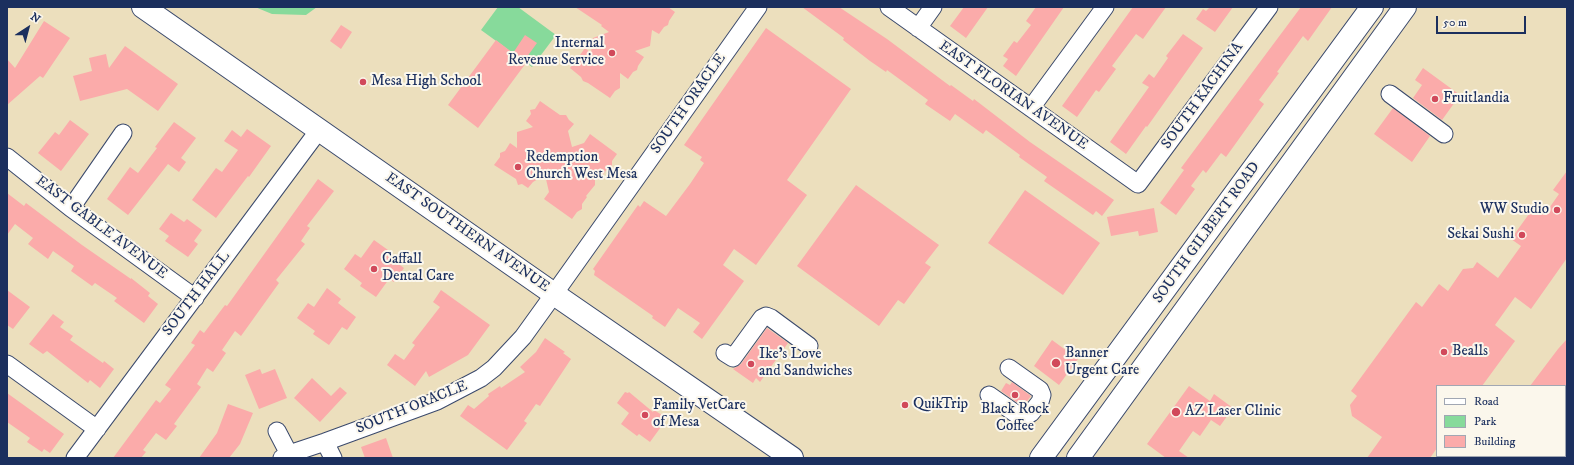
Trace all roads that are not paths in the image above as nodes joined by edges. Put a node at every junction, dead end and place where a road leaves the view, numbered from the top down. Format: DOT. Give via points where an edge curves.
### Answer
graph roads {
  1 [pos="143,7"];
  2 [pos="758,7"];
  3 [pos="889,7"];
  4 [pos="933,7"];
  5 [pos="1105,7"];
  6 [pos="1269,7"];
  7 [pos="1372,7"];
  8 [pos="1404,7"];
  9 [pos="918,28"];
  10 [pos="1390,94"];
  11 [pos="1031,108"];
  12 [pos="319,130"];
  13 [pos="123,133"];
  14 [pos="1444,134"];
  15 [pos="7,157"];
  16 [pos="1138,184"];
  17 [pos="71,208"];
  18 [pos="554,294"];
  19 [pos="195,298"];
  20 [pos="1159,298"];
  21 [pos="1186,310"];
  22 [pos="809,346"];
  23 [pos="725,353"];
  24 [pos="7,364"];
  25 [pos="1009,368"];
  26 [pos="989,396"];
  27 [pos="97,429"];
  28 [pos="277,431"];
  29 [pos="325,442"];
  30 [pos="286,456"];
  31 [pos="75,458"];
  32 [pos="333,458"];
  33 [pos="792,458"];
  34 [pos="1041,458"];
  35 [pos="1078,458"];
  1 -- 12 [label="main road, EAST SOUTHERN AVENUE"];
  2 -- 18 [label="street, SOUTH ORACLE"];
  3 -- 9 [label="street, EAST FLORIAN AVENUE"];
  4 -- 9 [label="street"];
  5 -- 11 [label="street"];
  6 -- 16 [label="street, SOUTH KACHINA"];
  7 -- 20 [label="main road, SOUTH GILBERT ROAD"];
  8 -- 21 [label="main road, SOUTH GILBERT ROAD"];
  9 -- 11 [label="street, EAST FLORIAN AVENUE"];
  10 -- 14 [label="street"];
  11 -- 16 [label="street, EAST FLORIAN AVENUE"];
  12 -- 18 [label="main road, EAST SOUTHERN AVENUE"];
  12 -- 19 [label="street, SOUTH HALL"];
  13 -- 17 [label="street"];
  15 -- 17 [label="street, EAST GABLE AVENUE"];
  17 -- 19 [label="street, EAST GABLE AVENUE"];
  18 -- 29 [label="street, SOUTH ORACLE" via="519,341 481,378 437,400"];
  18 -- 33 [label="main road, EAST SOUTHERN AVENUE"];
  19 -- 27 [label="street, SOUTH HALL"];
  20 -- 21 [label="main road"];
  20 -- 34 [label="main road, SOUTH GILBERT ROAD"];
  21 -- 35 [label="main road, SOUTH GILBERT ROAD"];
  22 -- 23 [label="street" via="766,316 733,358"];
  24 -- 27 [label="street"];
  25 -- 26 [label="street" via="1040,390 1040,402 1034,411 1019,416"];
  27 -- 31 [label="street, SOUTH HALL"];
  28 -- 30 [label="street, SOUTH ORACLE"];
  29 -- 30 [label="street, SOUTH ORACLE"];
  29 -- 32 [label="street"];
}
